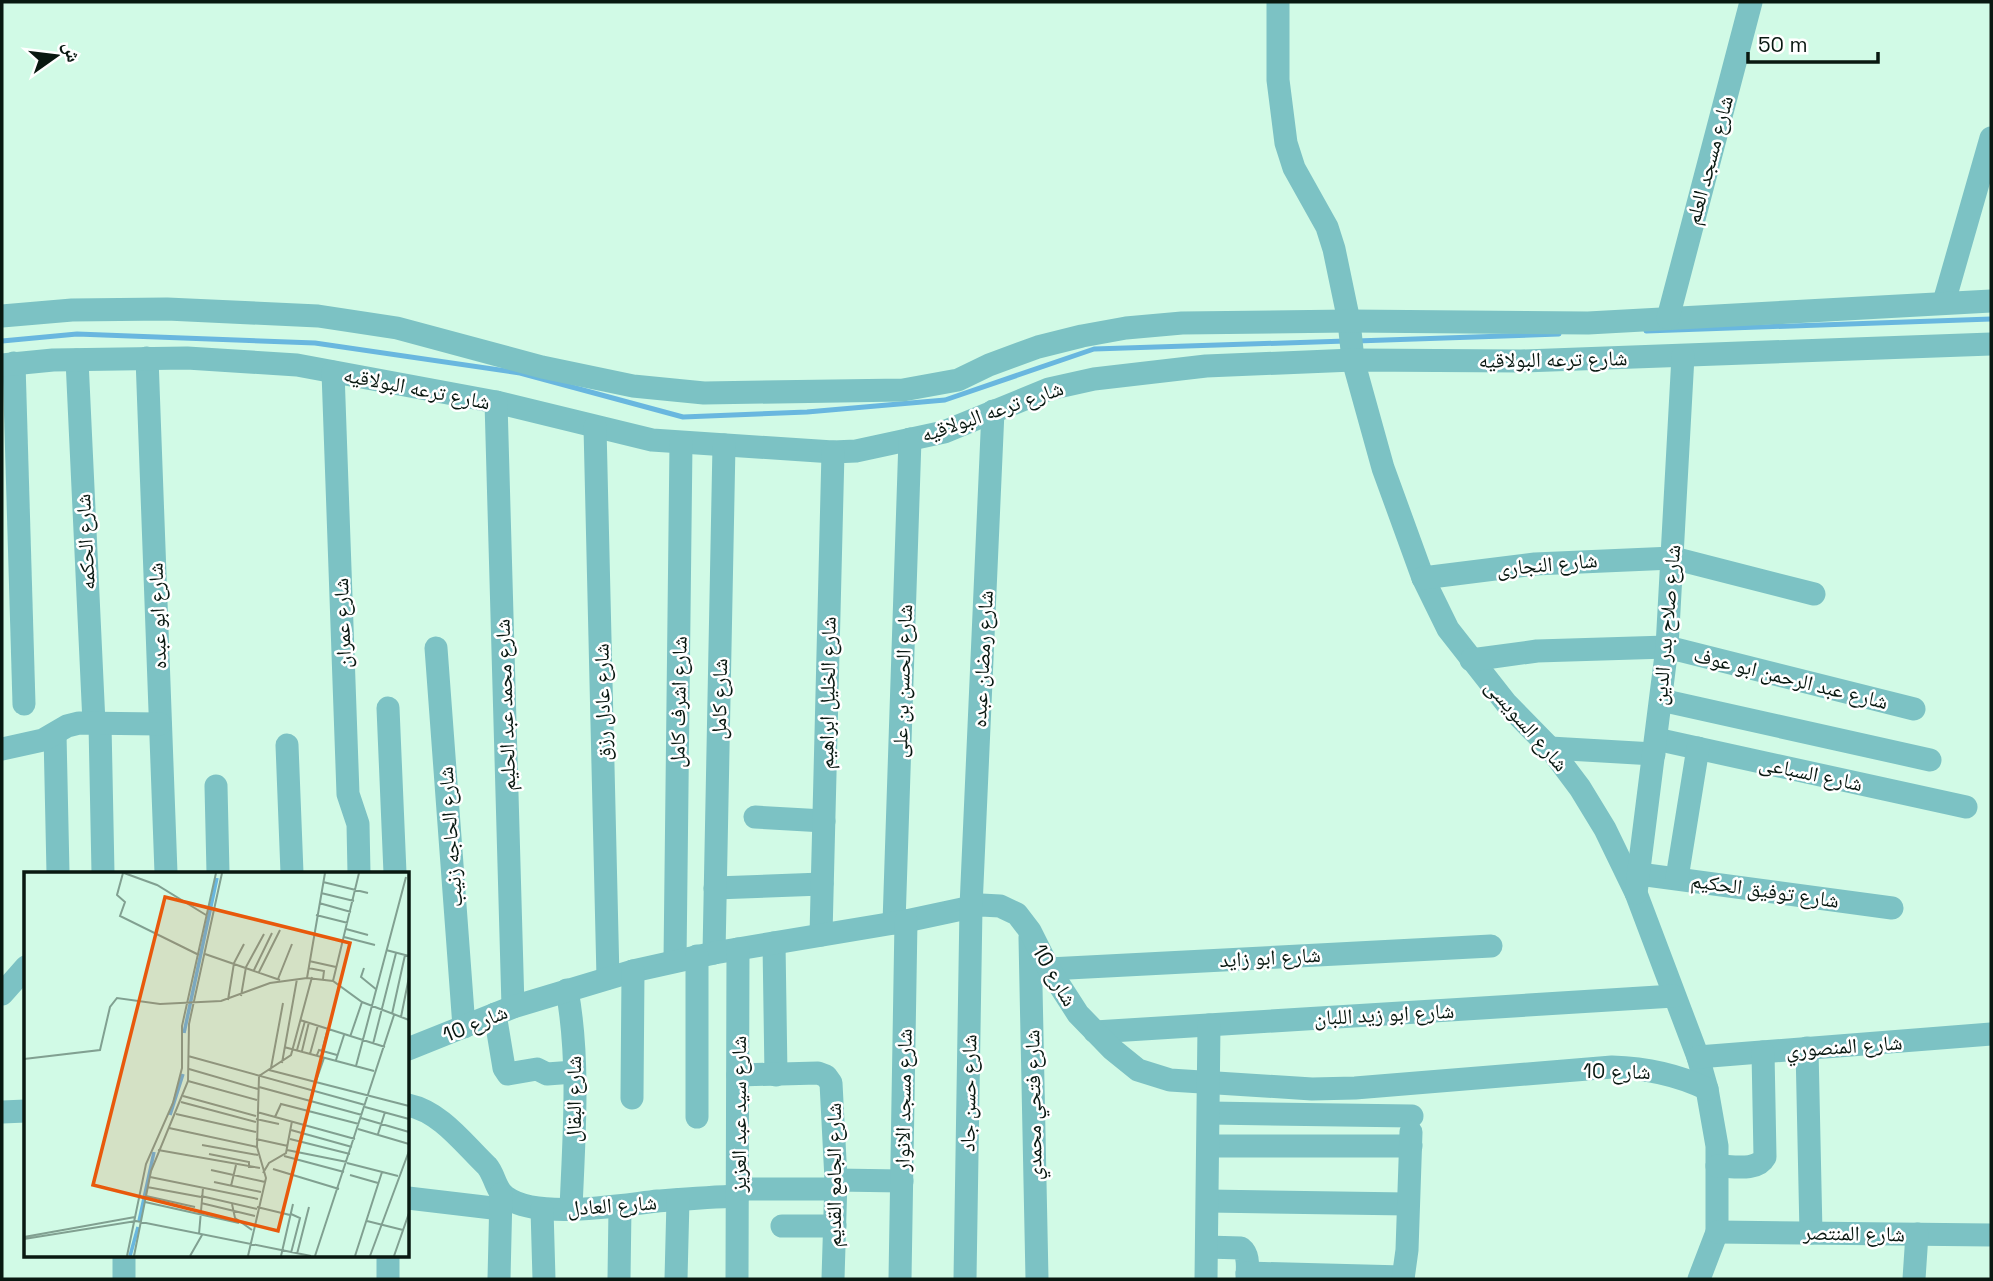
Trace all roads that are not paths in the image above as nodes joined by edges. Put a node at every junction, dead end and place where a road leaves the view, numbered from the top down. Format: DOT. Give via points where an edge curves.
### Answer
graph roads {
  1 [pos="1278,2"];
  2 [pos="1751,2"];
  3 [pos="1991,138"];
  4 [pos="1991,301"];
  5 [pos="1944,302"];
  6 [pos="2,316"];
  7 [pos="1668,318"];
  8 [pos="1350,324"];
  9 [pos="1991,344"];
  10 [pos="1353,356"];
  11 [pos="1684,356"];
  12 [pos="147,358"];
  13 [pos="76,360"];
  14 [pos="8,364"];
  15 [pos="333,372"];
  16 [pos="496,402"];
  17 [pos="993,411"];
  18 [pos="595,427"];
  19 [pos="910,439"];
  20 [pos="681,443"];
  21 [pos="724,445"];
  22 [pos="833,452"];
  23 [pos="1672,558"];
  24 [pos="1423,578"];
  25 [pos="1814,594"];
  26 [pos="1667,647"];
  27 [pos="436,648"];
  28 [pos="1471,660"];
  29 [pos="1661,700"];
  30 [pos="24,704"];
  31 [pos="388,708"];
  32 [pos="1914,709"];
  33 [pos="97,723"];
  34 [pos="160,724"];
  35 [pos="55,734"];
  36 [pos="287,745"];
  37 [pos="1655,746"];
  38 [pos="1550,748"];
  39 [pos="1698,748"];
  40 [pos="2,749"];
  41 [pos="1930,760"];
  42 [pos="216,786"];
  43 [pos="1966,807"];
  44 [pos="755,817"];
  45 [pos="824,821"];
  46 [pos="58,872"];
  47 [pos="103,872"];
  48 [pos="166,872"];
  49 [pos="218,872"];
  50 [pos="292,872"];
  51 [pos="359,872"];
  52 [pos="395,872"];
  53 [pos="1677,878"];
  54 [pos="1637,883"];
  55 [pos="822,884"];
  56 [pos="715,888"];
  57 [pos="971,907"];
  58 [pos="1892,908"];
  59 [pos="900,922"];
  60 [pos="1030,931"];
  61 [pos="821,935"];
  62 [pos="774,943"];
  63 [pos="1491,946"];
  64 [pos="738,949"];
  65 [pos="696,957"];
  66 [pos="24,969"];
  67 [pos="1049,969"];
  68 [pos="633,971"];
  69 [pos="608,978"];
  70 [pos="567,990"];
  71 [pos="2,994"];
  72 [pos="1674,996"];
  73 [pos="504,1011"];
  74 [pos="1209,1025"];
  75 [pos="464,1027"];
  76 [pos="1095,1032"];
  77 [pos="1991,1034"];
  78 [pos="410,1048"];
  79 [pos="1807,1048"];
  80 [pos="1763,1052"];
  81 [pos="1698,1057"];
  82 [pos="574,1072"];
  83 [pos="738,1075"];
  84 [pos="776,1075"];
  85 [pos="1209,1083"];
  86 [pos="1413,1084"];
  87 [pos="1707,1088"];
  88 [pos="632,1098"];
  89 [pos="410,1105"];
  90 [pos="24,1111"];
  91 [pos="2,1112"];
  92 [pos="1209,1113"];
  93 [pos="1412,1116"];
  94 [pos="697,1117"];
  95 [pos="1209,1146"];
  96 [pos="1411,1146"];
  97 [pos="1717,1166"];
  98 [pos="901,1181"];
  99 [pos="835,1184"];
  100 [pos="738,1192"];
  101 [pos="500,1195"];
  102 [pos="410,1198"];
  103 [pos="678,1200"];
  104 [pos="1208,1201"];
  105 [pos="1408,1204"];
  106 [pos="571,1208"];
  107 [pos="620,1208"];
  108 [pos="541,1209"];
  109 [pos="782,1226"];
  110 [pos="835,1226"];
  111 [pos="1717,1232"];
  112 [pos="1811,1233"];
  113 [pos="1917,1234"];
  114 [pos="1991,1235"];
  115 [pos="1207,1247"];
  116 [pos="124,1256"];
  117 [pos="388,1256"];
  118 [pos="1247,1276"];
  119 [pos="1403,1278"];
  120 [pos="124,1279"];
  121 [pos="388,1279"];
  122 [pos="499,1279"];
  123 [pos="544,1279"];
  124 [pos="619,1279"];
  125 [pos="676,1279"];
  126 [pos="737,1279"];
  127 [pos="833,1279"];
  128 [pos="900,1279"];
  129 [pos="965,1279"];
  130 [pos="1037,1279"];
  131 [pos="1206,1279"];
  132 [pos="1699,1279"];
  133 [pos="1914,1279"];
  1 -- 8 [label="street" via="1278,80 1286,143 1294,168 1327,227"];
  2 -- 7 [label="street, شارع مسجد العلم"];
  3 -- 5 [label="street"];
  4 -- 5 [label="street, شارع ترعه البولاقيه"];
  5 -- 7 [label="street, شارع ترعه البولاقيه"];
  6 -- 8 [label="street, شارع ترعه البولاقيه" via="167,309 318,316 397,328 633,386 704,393 903,390 958,380 1038,347 1126,328 1182,323"];
  7 -- 8 [label="street, شارع ترعه البولاقيه"];
  8 -- 10 [label="street, شارع السويسى"];
  9 -- 11 [label="street, شارع ترعه البولاقيه"];
  10 -- 11 [label="street, شارع ترعه البولاقيه" via="1521,361"];
  10 -- 17 [label="street, شارع ترعه البولاقيه" via="1094,379 1049,389"];
  10 -- 24 [label="street, شارع السويسى" via="1383,468"];
  11 -- 23 [label="street, شارع صلاح بدر الدين"];
  12 -- 13 [label="street, شارع ترعه البولاقيه"];
  12 -- 15 [label="street, شارع ترعه البولاقيه" via="297,365"];
  12 -- 34 [label="street, شارع ابو عبده"];
  13 -- 14 [label="street, شارع ترعه البولاقيه"];
  13 -- 33 [label="street, شارع الحكمه"];
  14 -- 30 [label="street"];
  15 -- 16 [label="street, شارع ترعه البولاقيه"];
  15 -- 51 [label="street, شارع عمران" via="348,794 358,824"];
  16 -- 18 [label="street, شارع ترعه البولاقيه"];
  16 -- 73 [label="street, شارع محمد عبد الحليم"];
  17 -- 19 [label="street, شارع ترعه البولاقيه" via="944,432"];
  17 -- 57 [label="street, شارع رمضان عبده"];
  18 -- 20 [label="street, شارع ترعه البولاقيه"];
  18 -- 69 [label="street, شارع عادل رزق"];
  19 -- 22 [label="street, شارع ترعه البولاقيه"];
  19 -- 59 [label="street, شارع الحسن بن على"];
  20 -- 21 [label="street, شارع ترعه البولاقيه"];
  20 -- 65 [label="street, شارع اشرف كامل"];
  21 -- 22 [label="street, شارع ترعه البولاقيه"];
  21 -- 56 [label="street, شارع كامل"];
  22 -- 45 [label="street, شارع الخليل ابراهيم"];
  23 -- 24 [label="street, شارع النجارى" via="1535,564"];
  23 -- 25 [label="street, شارع النجارى"];
  23 -- 26 [label="street, شارع صلاح بدر الدين"];
  24 -- 28 [label="street, شارع السويسى" via="1448,629"];
  26 -- 28 [label="street, شارع عبد الرحمن ابو عوف" via="1537,652"];
  26 -- 29 [label="street, شارع صلاح بدر الدين"];
  26 -- 32 [label="street, شارع عبد الرحمن ابو عوف"];
  27 -- 75 [label="street, شارع الحاجه زنيب"];
  28 -- 38 [label="street, شارع السويسى"];
  29 -- 37 [label="street, شارع صلاح بدر الدين"];
  29 -- 41 [label="street"];
  31 -- 52 [label="street"];
  33 -- 34 [label="street"];
  33 -- 35 [label="street" via="67,726"];
  33 -- 47 [label="street, شارع الحكمه"];
  34 -- 48 [label="street, شارع ابو عبده"];
  35 -- 40 [label="street"];
  35 -- 46 [label="street"];
  36 -- 50 [label="street"];
  37 -- 38 [label="street, شارع السباعى"];
  37 -- 39 [label="street, شارع السباعى"];
  37 -- 54 [label="street, شارع صلاح بدر الدين"];
  38 -- 54 [label="street, شارع السويسى" via="1580,788"];
  39 -- 43 [label="street, شارع السباعى"];
  39 -- 53 [label="street"];
  42 -- 49 [label="street"];
  44 -- 45 [label="street"];
  45 -- 55 [label="street, شارع الخليل ابراهيم"];
  53 -- 54 [label="street, شارع توفيق الحكيم"];
  53 -- 58 [label="street, شارع توفيق الحكيم"];
  54 -- 72 [label="street, شارع السويسى"];
  55 -- 56 [label="street"];
  55 -- 61 [label="street, شارع الخليل ابراهيم"];
  56 -- 65 [label="street, شارع كامل"];
  57 -- 59 [label="street, شارع 10"];
  57 -- 60 [label="street, شارع 10" via="1000,906 1017,914"];
  57 -- 129 [label="street, شارع حسن جاد"];
  59 -- 61 [label="street, شارع 10"];
  59 -- 98 [label="street, شارع مسجد الانوار"];
  60 -- 67 [label="street, شارع 10"];
  60 -- 130 [label="street, شارع فتحي محمدي"];
  61 -- 62 [label="street, شارع 10"];
  62 -- 64 [label="street, شارع 10"];
  62 -- 84 [label="street"];
  63 -- 67 [label="street, شارع ابو زايد"];
  64 -- 65 [label="street, شارع 10"];
  64 -- 83 [label="street, شارع سيد عبد العزيز"];
  65 -- 68 [label="street, شارع 10"];
  65 -- 94 [label="street"];
  66 -- 71 [label="street"];
  67 -- 76 [label="street, شارع 10"];
  68 -- 69 [label="street, شارع 10"];
  68 -- 88 [label="street"];
  69 -- 70 [label="street, شارع 10"];
  70 -- 73 [label="street, شارع 10"];
  70 -- 82 [label="street, شارع البقال"];
  72 -- 74 [label="street, شارع ابو زيد اللبان"];
  72 -- 81 [label="street, شارع السويسى"];
  73 -- 75 [label="street, شارع 10"];
  73 -- 82 [label="street, شارع محمد عبد الحليم" via="504,1068 508,1074 537,1069 547,1074"];
  74 -- 76 [label="street, شارع ابو زيد اللبان"];
  74 -- 85 [label="street"];
  75 -- 78 [label="street, شارع 10"];
  76 -- 85 [label="street, شارع 10" via="1138,1070 1170,1080"];
  77 -- 79 [label="street, شارع المنصوري"];
  79 -- 80 [label="street, شارع المنصوري"];
  79 -- 112 [label="street"];
  80 -- 81 [label="street, شارع المنصوري"];
  80 -- 97 [label="street" via="1765,1157 1754,1166"];
  81 -- 87 [label="street, شارع السويسى"];
  82 -- 106 [label="street, شارع البقال"];
  83 -- 84 [label="street, شارع الجامع القديم"];
  83 -- 100 [label="street, شارع سيد عبد العزيز"];
  84 -- 99 [label="street, شارع الجامع القديم" via="818,1073 831,1083"];
  85 -- 86 [label="street, شارع 10" via="1312,1089"];
  85 -- 92 [label="street"];
  86 -- 87 [label="street, شارع 10" via="1623,1067 1660,1072"];
  86 -- 93 [label="street"];
  87 -- 97 [label="street, شارع السويسى"];
  89 -- 101 [label="street" via="437,1117 487,1166"];
  90 -- 91 [label="street"];
  92 -- 93 [label="street"];
  92 -- 95 [label="street"];
  93 -- 96 [label="street"];
  95 -- 96 [label="street"];
  95 -- 104 [label="street"];
  96 -- 105 [label="street"];
  97 -- 111 [label="street, شارع السويسى"];
  98 -- 99 [label="street, شارع العادل"];
  98 -- 128 [label="street, شارع مسجد الانوار"];
  99 -- 100 [label="street, شارع العادل"];
  99 -- 110 [label="street, شارع الجامع القديم"];
  100 -- 103 [label="street, شارع العادل"];
  100 -- 126 [label="street, شارع سيد عبد العزيز"];
  101 -- 102 [label="street, شارع العادل"];
  101 -- 108 [label="street, شارع العادل"];
  101 -- 122 [label="street"];
  103 -- 107 [label="street, شارع العادل"];
  103 -- 125 [label="street"];
  104 -- 105 [label="street"];
  104 -- 115 [label="street"];
  105 -- 119 [label="street"];
  106 -- 107 [label="street, شارع العادل"];
  106 -- 108 [label="street, شارع العادل"];
  107 -- 124 [label="street"];
  108 -- 123 [label="street"];
  109 -- 110 [label="street"];
  110 -- 127 [label="street, شارع الجامع القديم"];
  111 -- 112 [label="street, شارع المنتصر"];
  111 -- 132 [label="street"];
  112 -- 113 [label="street, شارع المنتصر"];
  113 -- 114 [label="street, شارع المنتصر"];
  113 -- 133 [label="street"];
  115 -- 118 [label="street" via="1241,1248 1247,1254"];
  115 -- 131 [label="street"];
  116 -- 120 [label="street"];
  117 -- 121 [label="street"];
  118 -- 119 [label="street"];
}
